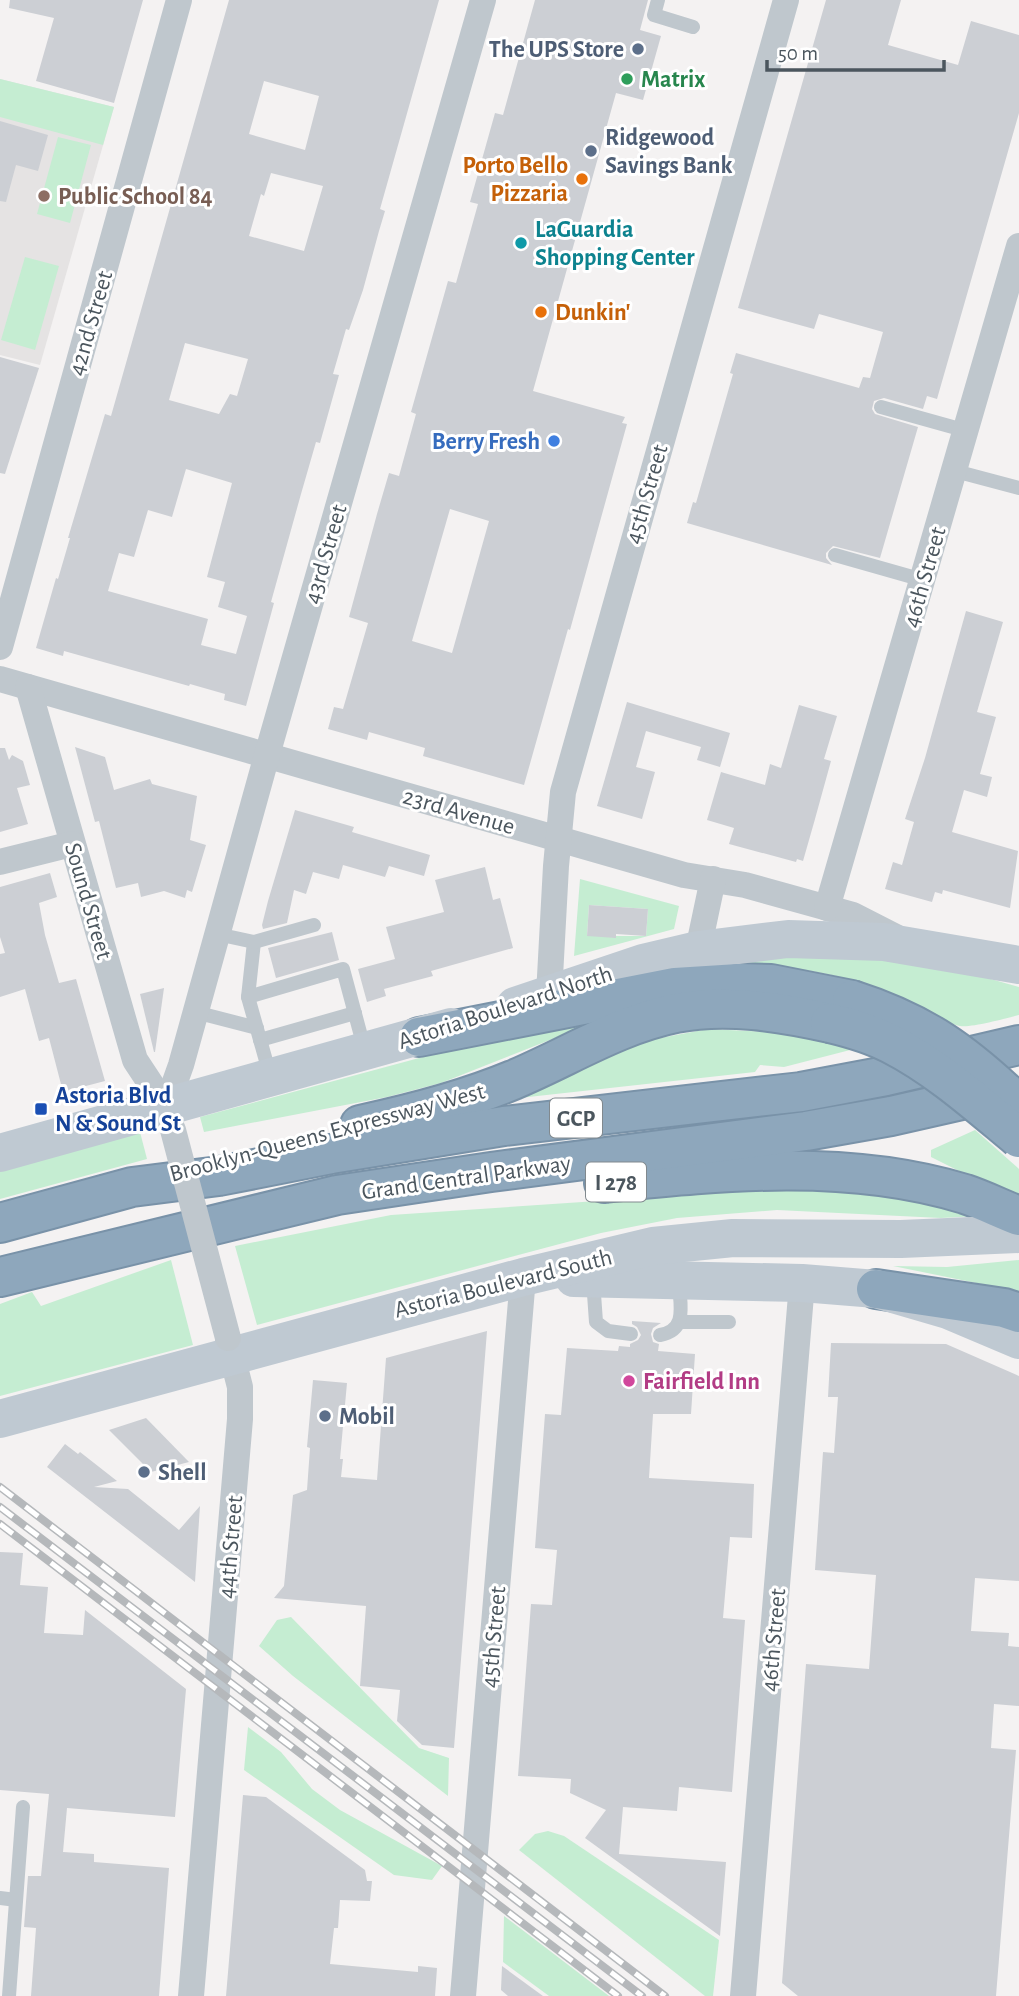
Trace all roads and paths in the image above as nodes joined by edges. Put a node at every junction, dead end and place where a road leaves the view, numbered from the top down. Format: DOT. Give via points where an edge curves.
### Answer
graph roads {
  1 [pos="179,0"];
  2 [pos="483,0"];
  3 [pos="658,0"];
  4 [pos="786,0"];
  5 [pos="693,27"];
  6 [pos="1019,246"];
  7 [pos="881,407"];
  8 [pos="967,431"];
  9 [pos="955,471"];
  10 [pos="1019,488"];
  11 [pos="835,555"];
  12 [pos="923,580"];
  13 [pos="0,647"];
  14 [pos="0,679"];
  15 [pos="28,687"];
  16 [pos="267,755"];
  17 [pos="558,839"];
  18 [pos="72,844"];
  19 [pos="0,862"];
  20 [pos="713,879"];
  21 [pos="827,908"];
  22 [pos="314,925"];
  23 [pos="217,934"];
  24 [pos="254,942"];
  25 [pos="914,946"];
  26 [pos="698,950"];
  27 [pos="1019,965"];
  28 [pos="548,995"];
  29 [pos="248,997"];
  30 [pos="841,1011"];
  31 [pos="195,1012"];
  32 [pos="355,1013"];
  33 [pos="258,1034"];
  34 [pos="419,1037"];
  35 [pos="1019,1045"];
  36 [pos="365,1052"];
  37 [pos="271,1079"];
  38 [pos="1019,1087"];
  39 [pos="1019,1105"];
  40 [pos="169,1118"];
  41 [pos="1019,1138"];
  42 [pos="0,1153"];
  43 [pos="132,1186"];
  44 [pos="1019,1216"];
  45 [pos="0,1223"];
  46 [pos="209,1227"];
  47 [pos="1019,1234"];
  48 [pos="0,1277"];
  49 [pos="523,1277"];
  50 [pos="593,1279"];
  51 [pos="679,1280"];
  52 [pos="802,1283"];
  53 [pos="876,1289"];
  54 [pos="1019,1313"];
  55 [pos="680,1322"];
  56 [pos="729,1322"];
  57 [pos="631,1334"];
  58 [pos="660,1335"];
  59 [pos="1019,1340"];
  60 [pos="230,1347"];
  61 [pos="0,1419"];
  62 [pos="23,1807"];
  63 [pos="0,1898"];
  64 [pos="16,1900"];
  65 [pos="9,1996"];
  66 [pos="191,1996"];
  67 [pos="463,1996"];
  68 [pos="743,1996"];
  1 -- 13 [label="street, 42nd Street"];
  2 -- 16 [label="street, 43rd Street"];
  3 -- 5 [label="lane" via="654,15"];
  4 -- 17 [label="street, 45th Street" via="563,792"];
  6 -- 8 [label="street, 46th Street"];
  7 -- 8 [label="lane"];
  8 -- 9 [label="street, 46th Street"];
  9 -- 10 [label="lane"];
  9 -- 12 [label="street, 46th Street"];
  11 -- 12 [label="lane"];
  12 -- 21 [label="street, 46th Street"];
  14 -- 15 [label="street, 23rd Avenue"];
  15 -- 16 [label="street, 23rd Avenue"];
  15 -- 18 [label="street, Sound Street"];
  16 -- 17 [label="street, 23rd Avenue"];
  16 -- 23 [label="street, 43rd Street"];
  17 -- 20 [label="street, 23rd Avenue"];
  17 -- 28 [label="street, 45th Street"];
  18 -- 19 [label="street"];
  18 -- 40 [label="street, Sound Street" via="135,1060"];
  20 -- 21 [label="street, 23rd Avenue"];
  20 -- 26 [label="street"];
  21 -- 25 [label="street, 23rd Avenue" via="853,915"];
  22 -- 24 [label="lane"];
  23 -- 24 [label="lane"];
  23 -- 31 [label="street, 43rd Street"];
  24 -- 29 [label="lane"];
  25 -- 26 [label="main road, Astoria Boulevard North" via="809,938"];
  25 -- 27 [label="main road, Astoria Boulevard North"];
  26 -- 28 [label="main road, Astoria Boulevard North"];
  28 -- 34 [label="main road, Astoria Boulevard North"];
  29 -- 32 [label="lane" via="342,969"];
  29 -- 33 [label="lane"];
  30 -- 34 [label="highway" via="771,984 674,987"];
  30 -- 39 [label="highway, bridge" via="886,1011 940,1039"];
  30 -- 41 [label="highway, Brooklyn-Queens Expressway West, bridge" via="916,1059"];
  30 -- 43 [label="highway, Brooklyn-Queens Expressway West" via="678,1013 620,1029 473,1094 215,1157"];
  31 -- 33 [label="lane"];
  31 -- 40 [label="street, 43rd Street"];
  32 -- 33 [label="lane"];
  32 -- 36 [label="lane"];
  33 -- 37 [label="lane"];
  34 -- 36 [label="main road, Astoria Boulevard North"];
  35 -- 43 [label="highway, Grand Central Parkway / GCP" via="801,1091 503,1126 219,1176"];
  36 -- 37 [label="main road, Astoria Boulevard North"];
  37 -- 40 [label="main road, Astoria Boulevard North"];
  38 -- 46 [label="highway, Grand Central Parkway / GCP" via="806,1131 337,1195"];
  40 -- 42 [label="main road, Astoria Boulevard North"];
  40 -- 60 [label="street, 44th Street, bridge"];
  43 -- 45 [label="highway, Grand Central Parkway / GCP"];
  44 -- 46 [label="highway, I 278" via="967,1195 918,1184 854,1175 754,1170 524,1191 342,1217"];
  46 -- 48 [label="highway, Grand Central Parkway / I 278"];
  47 -- 49 [label="main road, Astoria Boulevard South" via="689,1241"];
  49 -- 50 [label="main road"];
  49 -- 60 [label="main road, Astoria Boulevard South"];
  49 -- 67 [label="street, 45th Street"];
  50 -- 51 [label="main road"];
  50 -- 57 [label="lane" via="596,1322 608,1331"];
  51 -- 52 [label="main road"];
  51 -- 55 [label="lane"];
  52 -- 53 [label="main road"];
  52 -- 68 [label="street, 46th Street"];
  53 -- 54 [label="highway"];
  53 -- 59 [label="main road" via="947,1310"];
  55 -- 56 [label="lane"];
  55 -- 58 [label="lane" via="674,1331"];
  60 -- 61 [label="main road, Astoria Boulevard South"];
  60 -- 66 [label="street, 44th Street" via="240,1387 240,1419"];
  62 -- 64 [label="lane"];
  63 -- 64 [label="lane"];
  64 -- 65 [label="lane"];
}
